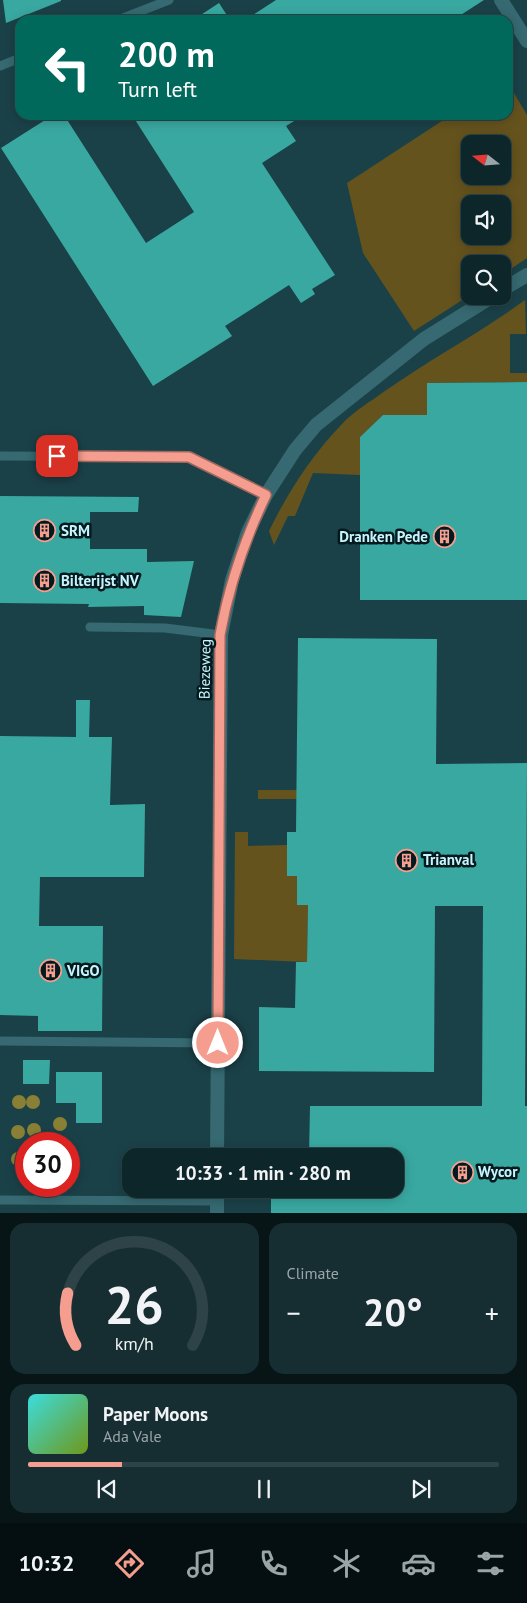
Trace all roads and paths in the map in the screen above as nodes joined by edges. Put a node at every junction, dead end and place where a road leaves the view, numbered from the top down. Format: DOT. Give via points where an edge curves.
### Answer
graph roads {
  1 [pos="169,0"];
  2 [pos="501,0"];
  3 [pos="131,15"];
  4 [pos="511,15"];
  5 [pos="513,18"];
  6 [pos="527,40"];
  7 [pos="15,60"];
  8 [pos="0,66"];
  9 [pos="527,275"];
  10 [pos="511,285"];
  11 [pos="478,305"];
  12 [pos="0,456"];
  13 [pos="266,495"];
  14 [pos="90,627"];
  15 [pos="220,635"];
  16 [pos="0,1041"];
  17 [pos="218,1043"];
  18 [pos="218,1148"];
  19 [pos="0,1200"];
  20 [pos="217,1201"];
  1 -- 3 [label="lane"];
  2 -- 4 [label="street"];
  5 -- 6 [label="street"];
  7 -- 8 [label="lane"];
  9 -- 10 [label="street"];
  11 -- 13 [label="street, Biezeweg" via="424,338 316,425 295,450"];
  12 -- 13 [label="lane" via="189,457"];
  13 -- 15 [label="street, Biezeweg" via="248,532 232,580"];
  14 -- 15 [label="lane" via="164,628"];
  15 -- 17 [label="street, Biezeweg"];
  16 -- 17 [label="lane"];
  17 -- 18 [label="street, Biezeweg"];
  19 -- 20 [label="lane"];
}
